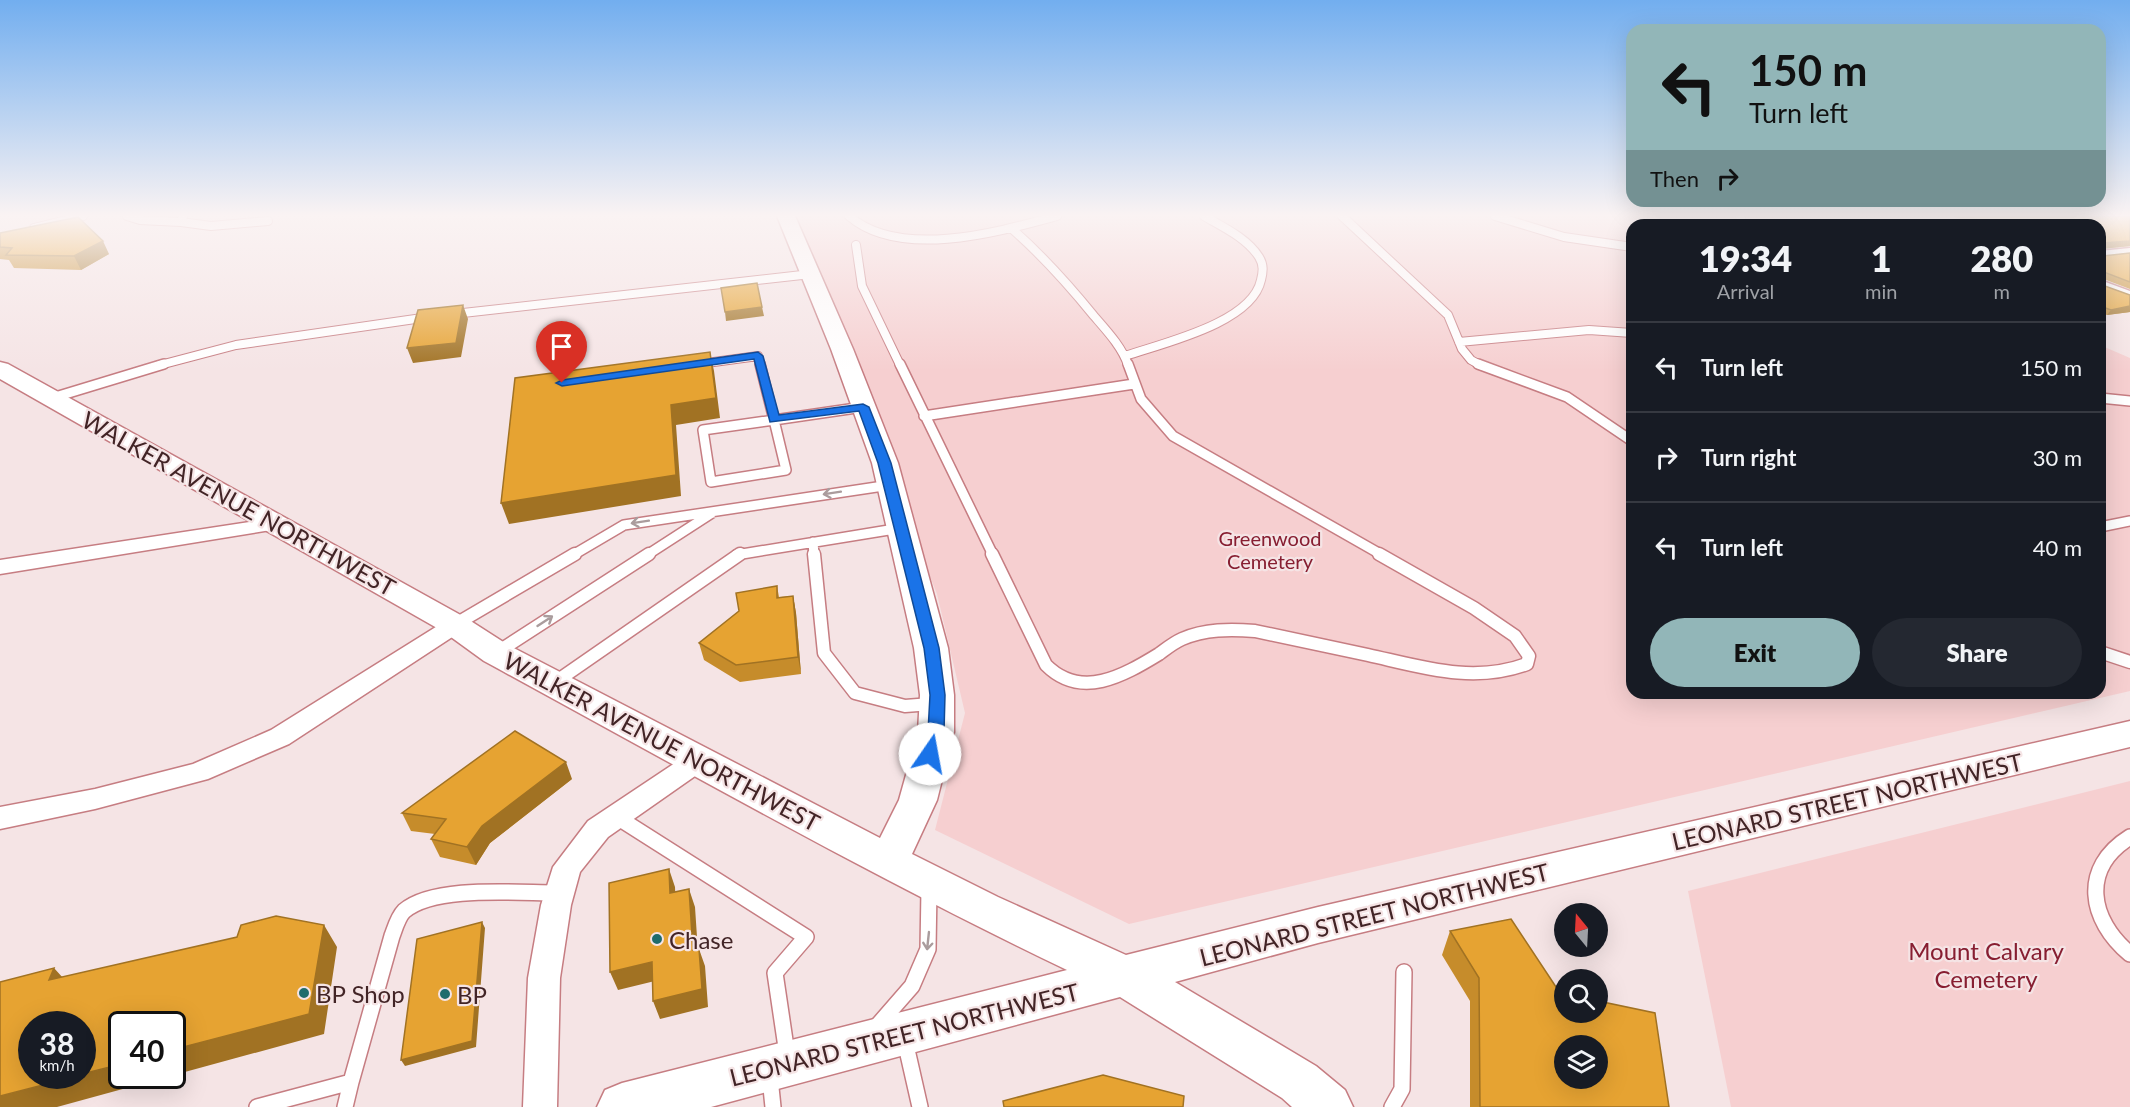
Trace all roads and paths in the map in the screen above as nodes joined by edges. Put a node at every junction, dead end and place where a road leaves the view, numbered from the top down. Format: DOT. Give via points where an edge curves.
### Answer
graph roads {
  1 [pos="808,268"];
  2 [pos="859,268"];
  3 [pos="1053,268"];
  4 [pos="1262,268"];
  5 [pos="1398,268"];
  6 [pos="811,274"];
  7 [pos="2106,286"];
  8 [pos="2130,296"];
  9 [pos="445,315"];
  10 [pos="435,316"];
  11 [pos="1626,332"];
  12 [pos="1459,342"];
  13 [pos="1125,356"];
  14 [pos="689,365"];
  15 [pos="0,369"];
  16 [pos="1134,384"];
  17 [pos="52,398"];
  18 [pos="2106,399"];
  19 [pos="2130,401"];
  20 [pos="863,407"];
  21 [pos="924,416"];
  22 [pos="774,420"];
  23 [pos="1626,437"];
  24 [pos="890,484"];
  25 [pos="716,511"];
  26 [pos="2130,521"];
  27 [pos="276,524"];
  28 [pos="2106,526"];
  29 [pos="901,528"];
  30 [pos="813,542"];
  31 [pos="0,567"];
  32 [pos="455,625"];
  33 [pos="496,653"];
  34 [pos="2106,654"];
  35 [pos="2130,662"];
  36 [pos="554,684"];
  37 [pos="937,704"];
  38 [pos="2130,735"];
  39 [pos="699,760"];
  40 [pos="617,816"];
  41 [pos="0,818"];
  42 [pos="2130,837"];
  43 [pos="888,861"];
  44 [pos="929,882"];
  45 [pos="560,893"];
  46 [pos="2130,954"];
  47 [pos="1404,972"];
  48 [pos="1127,977"];
  49 [pos="882,1041"];
  50 [pos="777,1080"];
  51 [pos="351,1082"];
  52 [pos="257,1107"];
  53 [pos="345,1107"];
  54 [pos="540,1107"];
  55 [pos="622,1107"];
  56 [pos="920,1107"];
  57 [pos="1328,1107"];
  58 [pos="1392,1107"];
  1 -- 6 [label="main road"];
  2 -- 21 [label="lane" via="862,286"];
  3 -- 13 [label="lane"];
  4 -- 13 [label="lane" via="1256,296 1238,310 1205,328"];
  5 -- 12 [label="lane" via="1438,305 1454,326"];
  6 -- 9 [label="lane"];
  6 -- 20 [label="main road"];
  7 -- 8 [label="street"];
  10 -- 17 [label="lane" via="236,345"];
  11 -- 12 [label="lane" via="1591,329"];
  12 -- 23 [label="lane" via="1465,354 1478,364 1568,397"];
  13 -- 16 [label="lane"];
  14 -- 22 [label="lane" via="758,356"];
  15 -- 17 [label="main road, WALKER AVENUE NORTHWEST"];
  16 -- 21 [label="lane"];
  16 -- 21 [label="lane" via="1141,399 1173,436 1473,608 1515,636 1529,656 1527,664 1505,673 1436,670 1234,629 1180,640 1140,666 1112,678 1074,682 1060,677 1046,665"];
  17 -- 27 [label="main road, WALKER AVENUE NORTHWEST"];
  18 -- 19 [label="lane"];
  20 -- 22 [label="lane"];
  20 -- 24 [label="main road"];
  22 -- 22 [label="lane" via="786,470 711,482 703,430"];
  24 -- 25 [label="lane, one-way"];
  24 -- 29 [label="main road"];
  25 -- 32 [label="lane, one-way" via="624,525"];
  33 -- 25 [label="lane, one-way"];
  26 -- 28 [label="lane"];
  27 -- 31 [label="street"];
  27 -- 32 [label="main road, WALKER AVENUE NORTHWEST"];
  29 -- 30 [label="lane"];
  29 -- 37 [label="main road" via="931,648"];
  30 -- 36 [label="lane" via="738,554"];
  30 -- 37 [label="lane" via="824,653 830,661 855,693 905,706"];
  32 -- 33 [label="main road, WALKER AVENUE NORTHWEST"];
  32 -- 41 [label="street" via="280,737 199,772"];
  33 -- 36 [label="main road, WALKER AVENUE NORTHWEST"];
  34 -- 35 [label="lane"];
  36 -- 39 [label="main road, WALKER AVENUE NORTHWEST"];
  37 -- 43 [label="main road" via="936,732 918,800"];
  38 -- 48 [label="main road, LEONARD STREET NORTHWEST" via="1318,926"];
  39 -- 40 [label="street"];
  39 -- 43 [label="main road, WALKER AVENUE NORTHWEST"];
  40 -- 45 [label="street" via="598,829 567,867"];
  40 -- 50 [label="lane" via="806,937 775,973"];
  42 -- 46 [label="lane" via="2109,850 2095,894 2100,918 2110,936"];
  43 -- 44 [label="main road, WALKER AVENUE NORTHWEST"];
  44 -- 48 [label="main road, WALKER AVENUE NORTHWEST"];
  44 -- 49 [label="lane, one-way" via="927,948 912,986"];
  45 -- 51 [label="lane" via="450,894 419,901 402,913"];
  45 -- 54 [label="street" via="544,978"];
  47 -- 58 [label="lane" via="1402,1089"];
  48 -- 49 [label="main road, LEONARD STREET NORTHWEST"];
  48 -- 57 [label="main road, WALKER AVENUE NORTHWEST" via="1299,1082"];
  49 -- 50 [label="main road, LEONARD STREET NORTHWEST"];
  49 -- 56 [label="lane"];
  50 -- 55 [label="main road, LEONARD STREET NORTHWEST"];
  51 -- 52 [label="lane"];
  51 -- 53 [label="lane"];
}
